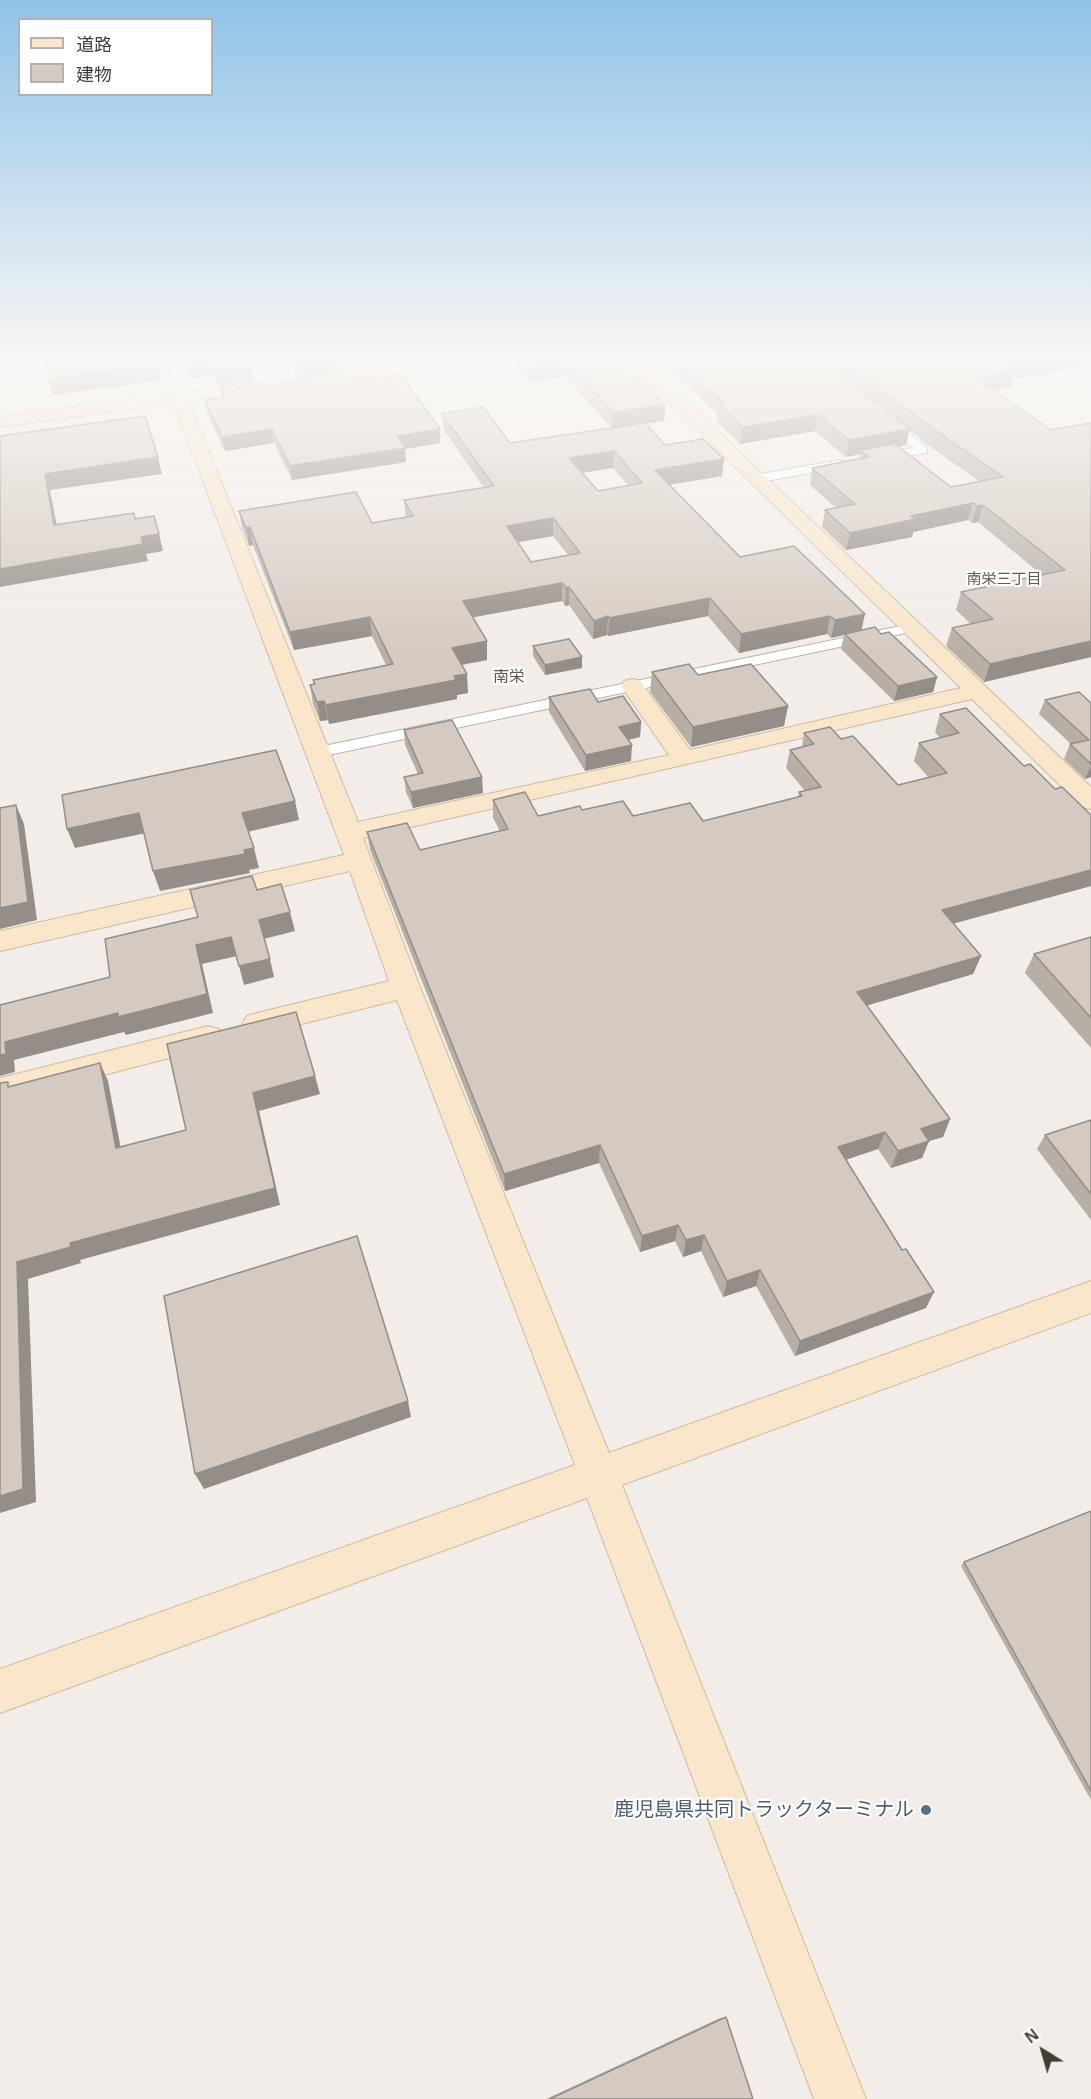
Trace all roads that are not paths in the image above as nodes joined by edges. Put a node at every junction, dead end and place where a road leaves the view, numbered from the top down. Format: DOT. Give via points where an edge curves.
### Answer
graph roads {
  1 [pos="203,459"];
  2 [pos="735,459"];
  3 [pos="867,459"];
  4 [pos="755,479"];
  5 [pos="910,628"];
  6 [pos="632,686"];
  7 [pos="976,691"];
  8 [pos="319,752"];
  9 [pos="684,759"];
  10 [pos="1091,801"];
  11 [pos="352,847"];
  12 [pos="0,940"];
  13 [pos="406,987"];
  14 [pos="0,1090"];
  15 [pos="1091,1297"];
  16 [pos="598,1475"];
  17 [pos="0,1691"];
  18 [pos="840,2099"];
  1 -- 8 [label="street"];
  2 -- 4 [label="street"];
  3 -- 4 [label="street"];
  4 -- 5 [label="street"];
  5 -- 6 [label="street"];
  5 -- 7 [label="street"];
  6 -- 8 [label="street"];
  6 -- 9 [label="street"];
  7 -- 9 [label="street"];
  7 -- 10 [label="street"];
  8 -- 11 [label="street"];
  9 -- 11 [label="street"];
  11 -- 12 [label="street"];
  11 -- 13 [label="street"];
  13 -- 14 [label="street"];
  13 -- 16 [label="street"];
  15 -- 16 [label="street"];
  16 -- 17 [label="street"];
  16 -- 18 [label="street"];
}
